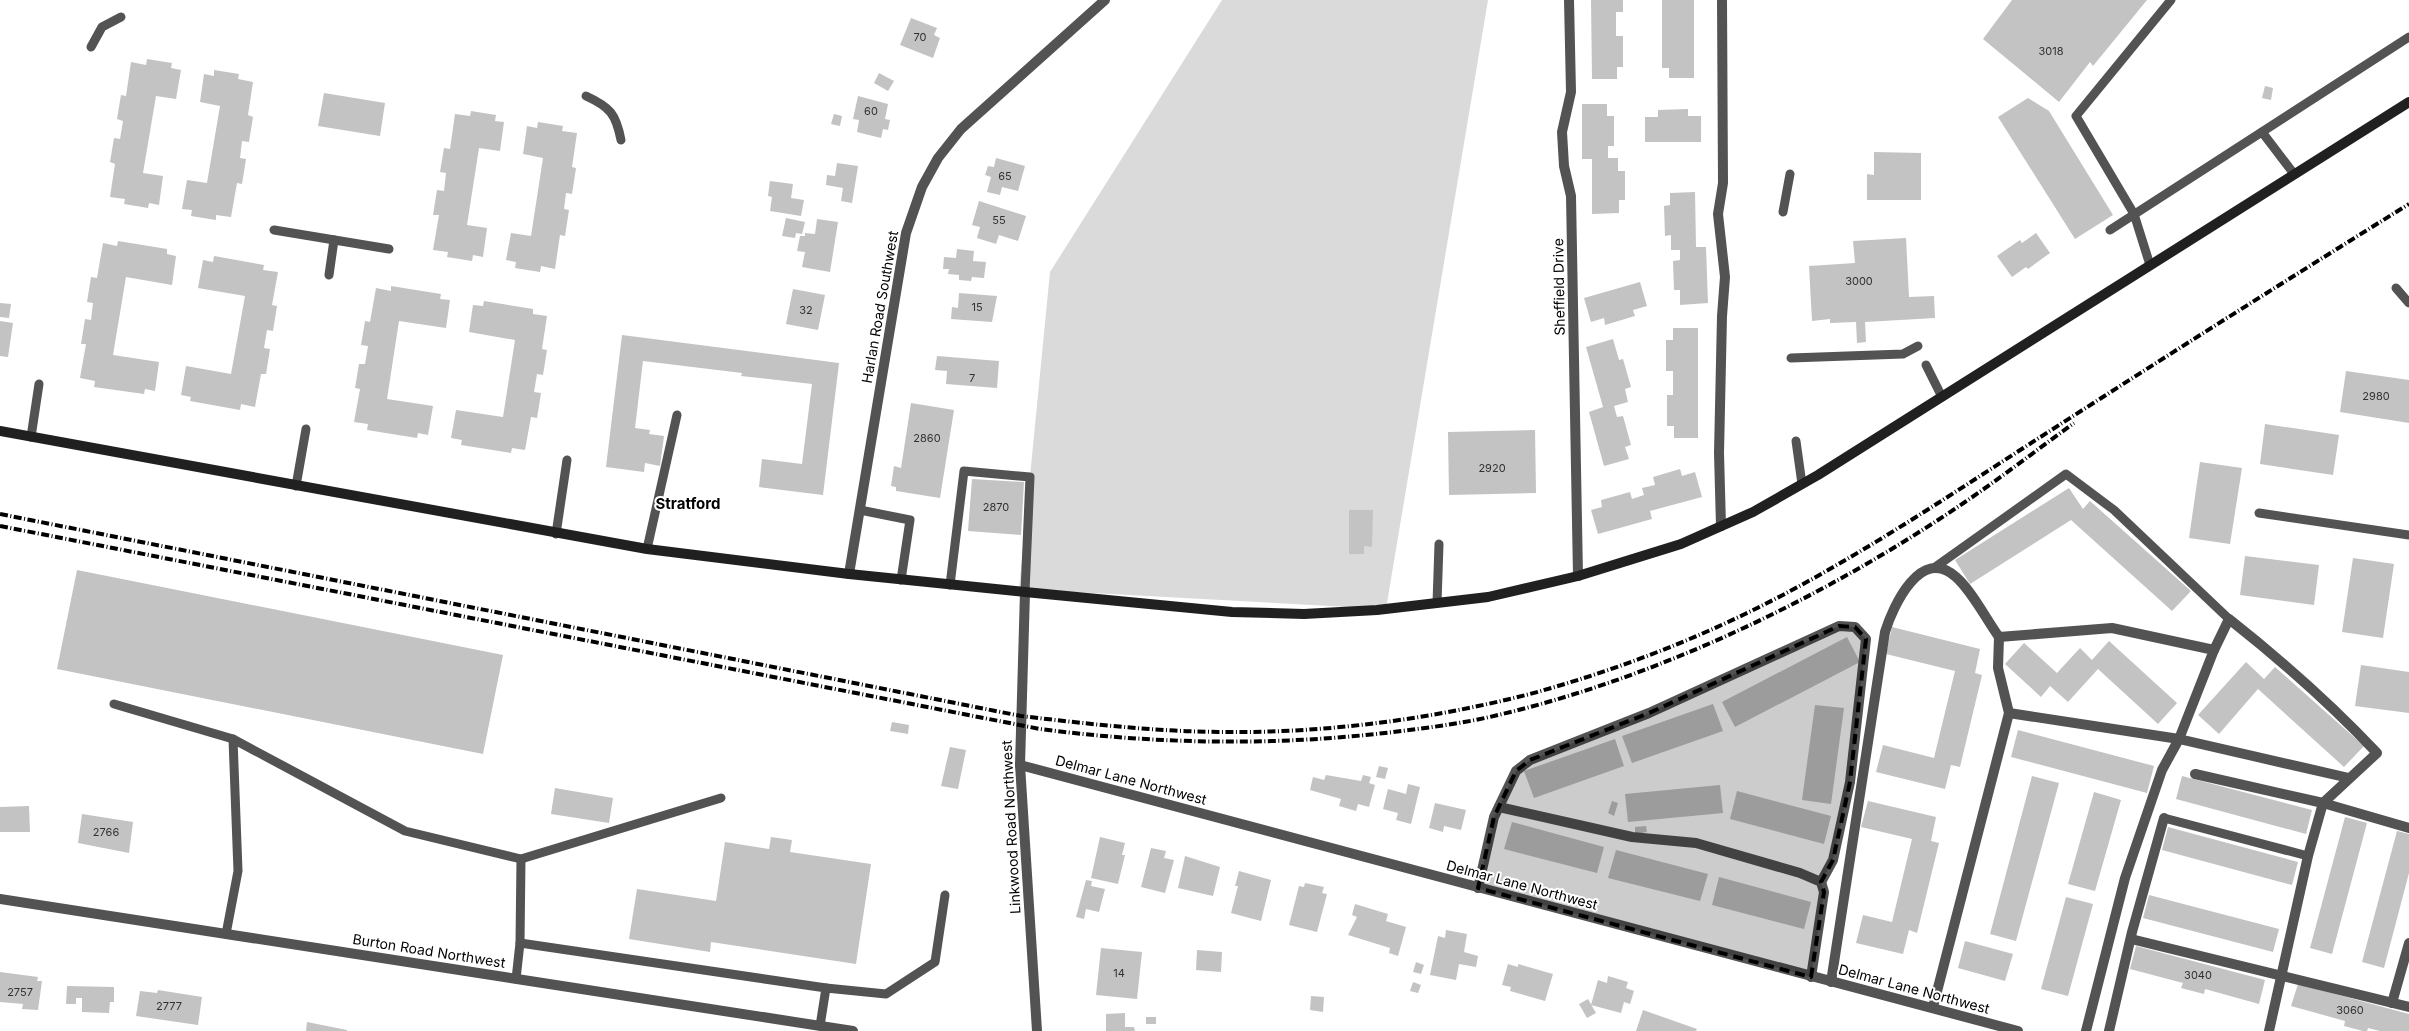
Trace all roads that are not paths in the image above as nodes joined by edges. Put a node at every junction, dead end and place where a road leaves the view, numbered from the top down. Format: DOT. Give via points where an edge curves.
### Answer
graph roads {
  1 [pos="1105,0"];
  2 [pos="1569,0"];
  3 [pos="1722,0"];
  4 [pos="2171,0"];
  5 [pos="121,16"];
  6 [pos="2409,37"];
  7 [pos="91,47"];
  8 [pos="586,96"];
  9 [pos="2409,102"];
  10 [pos="2262,132"];
  11 [pos="621,140"];
  12 [pos="1790,174"];
  13 [pos="2294,174"];
  14 [pos="1783,212"];
  15 [pos="2134,214"];
  16 [pos="274,230"];
  17 [pos="2110,230"];
  18 [pos="334,240"];
  19 [pos="389,248"];
  20 [pos="2150,265"];
  21 [pos="329,275"];
  22 [pos="2396,288"];
  23 [pos="2409,303"];
  24 [pos="1918,346"];
  25 [pos="1791,358"];
  26 [pos="1926,364"];
  27 [pos="39,384"];
  28 [pos="1942,397"];
  29 [pos="677,415"];
  30 [pos="306,429"];
  31 [pos="0,431"];
  32 [pos="31,437"];
  33 [pos="1796,441"];
  34 [pos="567,460"];
  35 [pos="1802,484"];
  36 [pos="296,486"];
  37 [pos="860,510"];
  38 [pos="2259,513"];
  39 [pos="1721,526"];
  40 [pos="556,534"];
  41 [pos="2409,535"];
  42 [pos="1439,544"];
  43 [pos="647,549"];
  44 [pos="1934,568"];
  45 [pos="849,574"];
  46 [pos="1578,576"];
  47 [pos="901,580"];
  48 [pos="950,585"];
  49 [pos="1025,592"];
  50 [pos="1437,603"];
  51 [pos="2228,619"];
  52 [pos="1999,637"];
  53 [pos="2214,650"];
  54 [pos="114,704"];
  55 [pos="2008,714"];
  56 [pos="233,739"];
  57 [pos="2179,739"];
  58 [pos="1020,765"];
  59 [pos="2195,774"];
  60 [pos="2349,778"];
  61 [pos="721,798"];
  62 [pos="2323,803"];
  63 [pos="1499,807"];
  64 [pos="2164,818"];
  65 [pos="2409,828"];
  66 [pos="2308,856"];
  67 [pos="522,859"];
  68 [pos="1820,882"];
  69 [pos="1478,888"];
  70 [pos="945,895"];
  71 [pos="0,899"];
  72 [pos="226,934"];
  73 [pos="2131,939"];
  74 [pos="520,943"];
  75 [pos="2409,943"];
  76 [pos="2280,975"];
  77 [pos="1811,977"];
  78 [pos="516,979"];
  79 [pos="1830,982"];
  80 [pos="826,988"];
  81 [pos="2392,1003"];
  82 [pos="1933,1007"];
  83 [pos="2409,1007"];
  84 [pos="820,1026"];
  85 [pos="853,1031"];
  86 [pos="1037,1031"];
  87 [pos="2018,1031"];
  88 [pos="2086,1031"];
  89 [pos="2109,1031"];
  90 [pos="2269,1031"];
  1 -- 37 [label="street, Harlan Road Southwest" via="961,129 938,158 922,187 906,233"];
  2 -- 46 [label="street, Sheffield Drive" via="1572,92 1562,132 1564,166 1572,196"];
  3 -- 39 [label="street" via="1723,183 1718,214 1726,277 1719,443"];
  4 -- 15 [label="lane" via="2076,116"];
  5 -- 7 [label="lane" via="102,27"];
  6 -- 10 [label="lane"];
  8 -- 11 [label="lane" via="604,104 618,121"];
  9 -- 13 [label="main road"];
  10 -- 13 [label="lane"];
  10 -- 15 [label="lane"];
  12 -- 14 [label="lane"];
  13 -- 20 [label="main road"];
  15 -- 17 [label="lane"];
  15 -- 20 [label="lane"];
  16 -- 18 [label="lane"];
  18 -- 19 [label="lane"];
  18 -- 21 [label="lane"];
  20 -- 28 [label="main road"];
  22 -- 23 [label="lane"];
  24 -- 25 [label="lane" via="1903,354"];
  26 -- 28 [label="lane"];
  27 -- 32 [label="lane"];
  28 -- 35 [label="main road"];
  29 -- 43 [label="lane"];
  30 -- 36 [label="lane"];
  31 -- 32 [label="main road"];
  32 -- 36 [label="main road"];
  33 -- 35 [label="lane"];
  34 -- 40 [label="lane"];
  35 -- 39 [label="main road" via="1754,512"];
  36 -- 40 [label="main road"];
  37 -- 45 [label="street, Harlan Road Southwest"];
  37 -- 47 [label="lane" via="910,520"];
  38 -- 41 [label="lane"];
  39 -- 46 [label="main road" via="1681,544"];
  40 -- 43 [label="main road"];
  42 -- 50 [label="lane"];
  43 -- 45 [label="main road"];
  44 -- 51 [label="lane" via="2066,474 2114,510"];
  44 -- 52 [label="street" via="1944,569 1956,577"];
  44 -- 79 [label="street" via="1919,573 1906,587 1891,611 1885,632"];
  45 -- 47 [label="main road"];
  46 -- 50 [label="main road" via="1488,597"];
  47 -- 48 [label="main road"];
  48 -- 49 [label="main road"];
  48 -- 49 [label="lane" via="964,471 1030,476"];
  49 -- 50 [label="main road" via="1232,612 1304,614"];
  49 -- 58 [label="street, Linkwood Road Northwest"];
  51 -- 53 [label="street"];
  51 -- 60 [label="street" via="2275,656 2377,753"];
  52 -- 53 [label="street" via="2112,628"];
  52 -- 55 [label="street" via="1998,668"];
  53 -- 57 [label="street"];
  54 -- 56 [label="lane"];
  55 -- 57 [label="street"];
  55 -- 82 [label="street"];
  56 -- 67 [label="lane" via="405,831"];
  56 -- 72 [label="lane" via="238,871"];
  57 -- 60 [label="street"];
  57 -- 88 [label="street" via="2162,770 2125,878"];
  58 -- 69 [label="street, Delmar Lane Northwest"];
  58 -- 86 [label="street, Linkwood Road Northwest"];
  59 -- 62 [label="street"];
  60 -- 62 [label="street"];
  61 -- 67 [label="lane"];
  62 -- 65 [label="street"];
  62 -- 66 [label="street"];
  63 -- 68 [label="street" via="1632,837 1696,843 1800,873"];
  63 -- 68 [label="street" via="1516,771 1530,760 1649,714 1839,626 1855,627 1866,639 1850,782 1833,860"];
  63 -- 69 [label="street" via="1494,816"];
  64 -- 66 [label="lane"];
  64 -- 73 [label="street"];
  66 -- 76 [label="street"];
  67 -- 74 [label="lane"];
  68 -- 77 [label="street" via="1824,892"];
  69 -- 77 [label="street, Delmar Lane Northwest"];
  70 -- 80 [label="lane" via="935,962 886,994"];
  71 -- 72 [label="street, Burton Road Northwest"];
  72 -- 78 [label="street, Burton Road Northwest"];
  73 -- 76 [label="street"];
  73 -- 89 [label="street"];
  74 -- 78 [label="lane"];
  74 -- 80 [label="lane"];
  75 -- 81 [label="street"];
  76 -- 81 [label="street"];
  76 -- 90 [label="street"];
  77 -- 79 [label="street, Delmar Lane Northwest"];
  78 -- 84 [label="street, Burton Road Northwest"];
  79 -- 82 [label="street, Delmar Lane Northwest"];
  80 -- 84 [label="lane"];
  81 -- 83 [label="street"];
  82 -- 87 [label="street, Delmar Lane Northwest"];
  84 -- 85 [label="street, Burton Road Northwest"];
}
